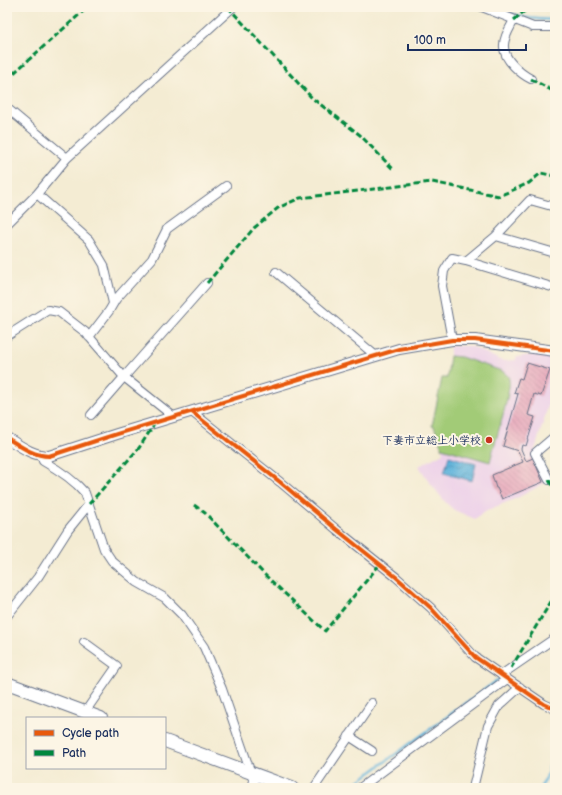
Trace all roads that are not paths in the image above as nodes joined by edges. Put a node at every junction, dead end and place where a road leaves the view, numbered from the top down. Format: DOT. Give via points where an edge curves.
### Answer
graph roads {
  1 [pos="233,7"];
  2 [pos="482,7"];
  3 [pos="514,20"];
  4 [pos="555,28"];
  5 [pos="531,79"];
  6 [pos="7,108"];
  7 [pos="67,158"];
  8 [pos="226,186"];
  9 [pos="37,194"];
  10 [pos="555,207"];
  11 [pos="8,220"];
  12 [pos="496,236"];
  13 [pos="555,253"];
  14 [pos="466,261"];
  15 [pos="276,272"];
  16 [pos="207,283"];
  17 [pos="555,288"];
  18 [pos="114,304"];
  19 [pos="7,336"];
  20 [pos="89,337"];
  21 [pos="452,340"];
  22 [pos="555,351"];
  23 [pos="376,356"];
  24 [pos="124,376"];
  25 [pos="192,412"];
  26 [pos="91,415"];
  27 [pos="174,417"];
  28 [pos="555,436"];
  29 [pos="7,438"];
  30 [pos="42,456"];
  31 [pos="549,480"];
  32 [pos="89,504"];
  33 [pos="7,616"];
  34 [pos="555,638"];
  35 [pos="84,642"];
  36 [pos="504,677"];
  37 [pos="7,684"];
  38 [pos="520,688"];
  39 [pos="372,702"];
  40 [pos="555,709"];
  41 [pos="85,712"];
  42 [pos="98,717"];
  43 [pos="349,736"];
  44 [pos="166,741"];
  45 [pos="372,752"];
  46 [pos="252,773"];
  47 [pos="256,788"];
  48 [pos="292,788"];
  49 [pos="314,788"];
  50 [pos="360,788"];
  51 [pos="473,788"];
  1 -- 7 [label="street"];
  2 -- 3 [label="street"];
  3 -- 4 [label="street" via="533,27"];
  3 -- 5 [label="street" via="504,47 508,58"];
  6 -- 7 [label="street"];
  7 -- 9 [label="street"];
  8 -- 18 [label="street" via="167,229 152,259"];
  9 -- 11 [label="street"];
  9 -- 18 [label="street" via="89,240 104,265"];
  10 -- 12 [label="street" via="530,200"];
  12 -- 13 [label="street"];
  12 -- 14 [label="street"];
  14 -- 17 [label="street"];
  14 -- 21 [label="street" via="452,258 444,272 442,286"];
  15 -- 23 [label="street"];
  16 -- 24 [label="street"];
  18 -- 20 [label="street"];
  19 -- 20 [label="street" via="48,310 59,312"];
  20 -- 24 [label="street"];
  21 -- 22 [label="street" via="475,340"];
  21 -- 23 [label="street" via="399,349"];
  23 -- 25 [label="street"];
  24 -- 26 [label="street"];
  24 -- 27 [label="street"];
  25 -- 27 [label="street"];
  25 -- 36 [label="street" via="396,577 431,608 475,657"];
  27 -- 30 [label="street"];
  28 -- 31 [label="street" via="535,453"];
  29 -- 30 [label="street"];
  30 -- 32 [label="street" via="43,461 80,487"];
  32 -- 33 [label="street"];
  32 -- 46 [label="street" via="104,549 112,561 137,582 164,598 182,615 204,647"];
  34 -- 36 [label="street"];
  35 -- 41 [label="street" via="117,666"];
  36 -- 38 [label="street"];
  36 -- 50 [label="street"];
  37 -- 41 [label="main road"];
  38 -- 40 [label="street"];
  38 -- 51 [label="street" via="499,706 488,726"];
  39 -- 43 [label="street"];
  41 -- 42 [label="main road"];
  43 -- 45 [label="street"];
  43 -- 49 [label="street"];
  44 -- 46 [label="main road"];
  46 -- 47 [label="street"];
  46 -- 48 [label="main road"];
}
